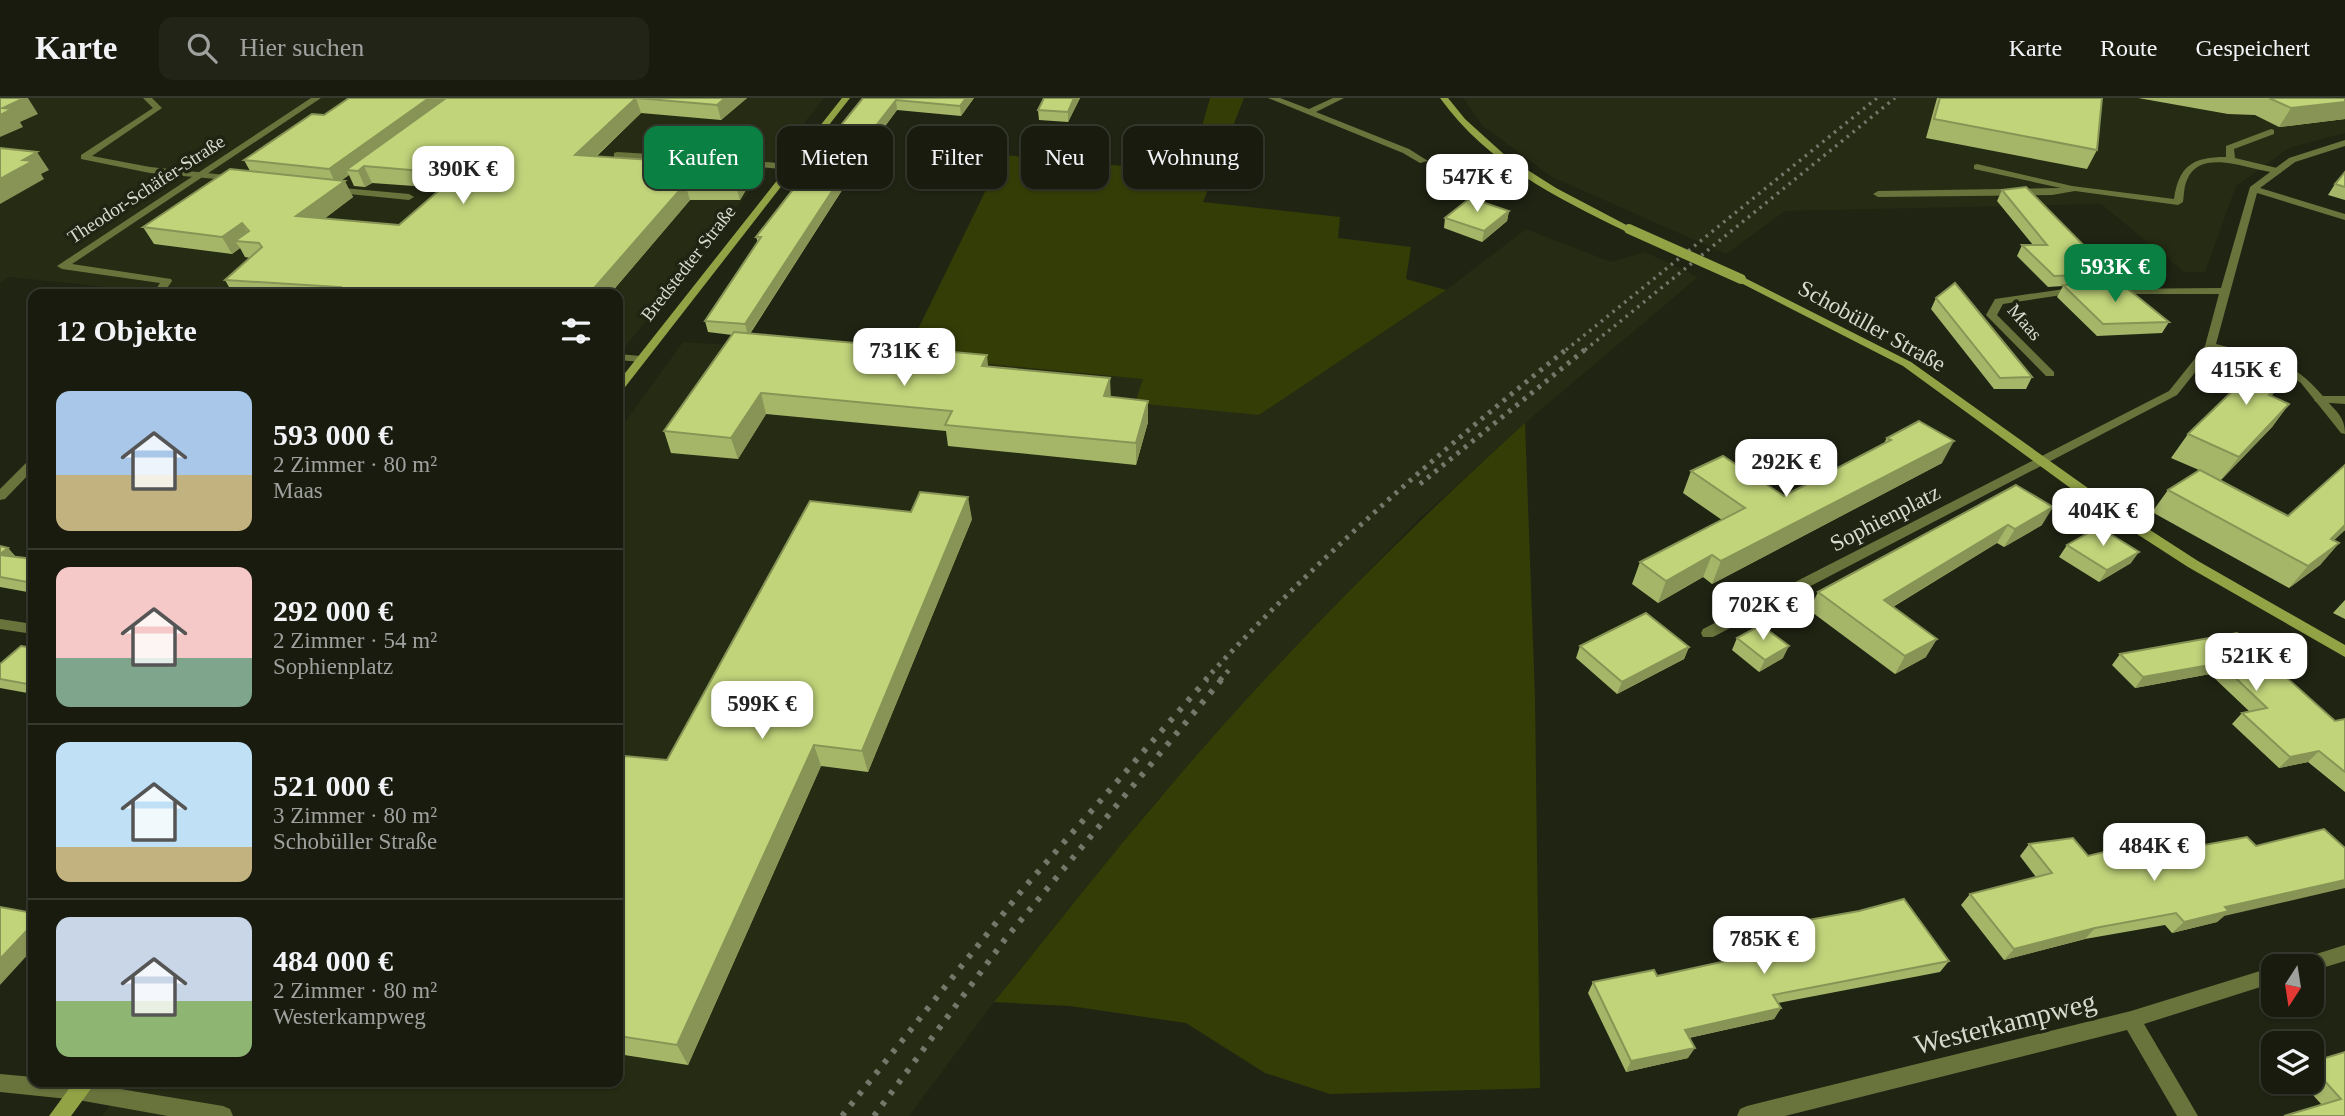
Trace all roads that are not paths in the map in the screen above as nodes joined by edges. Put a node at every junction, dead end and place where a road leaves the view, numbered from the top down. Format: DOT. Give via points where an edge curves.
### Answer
graph roads {
  1 [pos="147,98"];
  2 [pos="317,98"];
  3 [pos="846,98"];
  4 [pos="1272,98"];
  5 [pos="1340,98"];
  6 [pos="1444,98"];
  7 [pos="1309,111"];
  8 [pos="824,126"];
  9 [pos="2270,132"];
  10 [pos="2345,143"];
  11 [pos="617,155"];
  12 [pos="644,157"];
  13 [pos="2231,159"];
  14 [pos="1423,161"];
  15 [pos="1977,167"];
  16 [pos="2278,171"];
  17 [pos="200,175"];
  18 [pos="244,180"];
  19 [pos="348,183"];
  20 [pos="777,186"];
  21 [pos="318,188"];
  22 [pos="2075,188"];
  23 [pos="2253,189"];
  24 [pos="338,190"];
  25 [pos="1878,194"];
  26 [pos="409,197"];
  27 [pos="2345,217"];
  28 [pos="161,289"];
  29 [pos="2089,290"];
  30 [pos="2102,290"];
  31 [pos="2223,291"];
  32 [pos="2210,346"];
  33 [pos="623,357"];
  34 [pos="641,359"];
  35 [pos="2050,374"];
  36 [pos="623,382"];
  37 [pos="2320,400"];
  38 [pos="2345,400"];
  39 [pos="2345,430"];
  40 [pos="2044,460"];
  41 [pos="28,469"];
  42 [pos="0,496"];
  43 [pos="0,624"];
  44 [pos="28,628"];
  45 [pos="1708,633"];
  46 [pos="2345,652"];
  47 [pos="2345,953"];
  48 [pos="2324,960"];
  49 [pos="2261,979"];
  50 [pos="2131,1020"];
  51 [pos="0,1083"];
  52 [pos="28,1084"];
  53 [pos="81,1087"];
  54 [pos="87,1087"];
  55 [pos="59,1116"];
  56 [pos="223,1116"];
  57 [pos="1747,1116"];
  58 [pos="2188,1116"];
  1 -- 17 [label="street" via="158,108 84,157"];
  2 -- 17 [label="street, Theodor-Schäfer-Straße"];
  3 -- 8 [label="main road, Bredstedter Straße"];
  4 -- 7 [label="street"];
  5 -- 7 [label="street"];
  6 -- 40 [label="main road, Schobüller Straße, bridge" via="1507,162 1554,192 1741,279 1907,364"];
  7 -- 14 [label="street"];
  9 -- 13 [label="street" via="2229,148"];
  10 -- 16 [label="street" via="2292,160"];
  11 -- 12 [label="street"];
  13 -- 16 [label="street"];
  13 -- 22 [label="street" via="2193,166 2183,176 2178,202"];
  15 -- 22 [label="street"];
  16 -- 23 [label="street"];
  17 -- 18 [label="street"];
  17 -- 28 [label="street, Theodor-Schäfer-Straße" via="62,265 167,281"];
  19 -- 24 [label="street"];
  20 -- 34 [label="main road, Bredstedter Straße"];
  21 -- 24 [label="street"];
  22 -- 25 [label="street"];
  23 -- 27 [label="street"];
  23 -- 31 [label="street"];
  24 -- 26 [label="street"];
  29 -- 35 [label="street, Maas" via="1999,301 1990,315"];
  30 -- 31 [label="street"];
  31 -- 32 [label="street"];
  32 -- 37 [label="street" via="2278,363 2305,381"];
  32 -- 40 [label="street" via="2173,393"];
  33 -- 34 [label="street"];
  34 -- 36 [label="main road, Bredstedter Straße"];
  37 -- 38 [label="street"];
  37 -- 39 [label="street"];
  40 -- 45 [label="street, Sophienplatz"];
  40 -- 46 [label="main road, Schobüller Straße" via="2193,564"];
  41 -- 42 [label="street"];
  43 -- 44 [label="street"];
  47 -- 48 [label="street"];
  49 -- 50 [label="street, Westerkampweg"];
  50 -- 57 [label="street, Westerkampweg"];
  50 -- 58 [label="street"];
  51 -- 52 [label="street"];
  53 -- 55 [label="main road"];
  54 -- 56 [label="street"];
}
